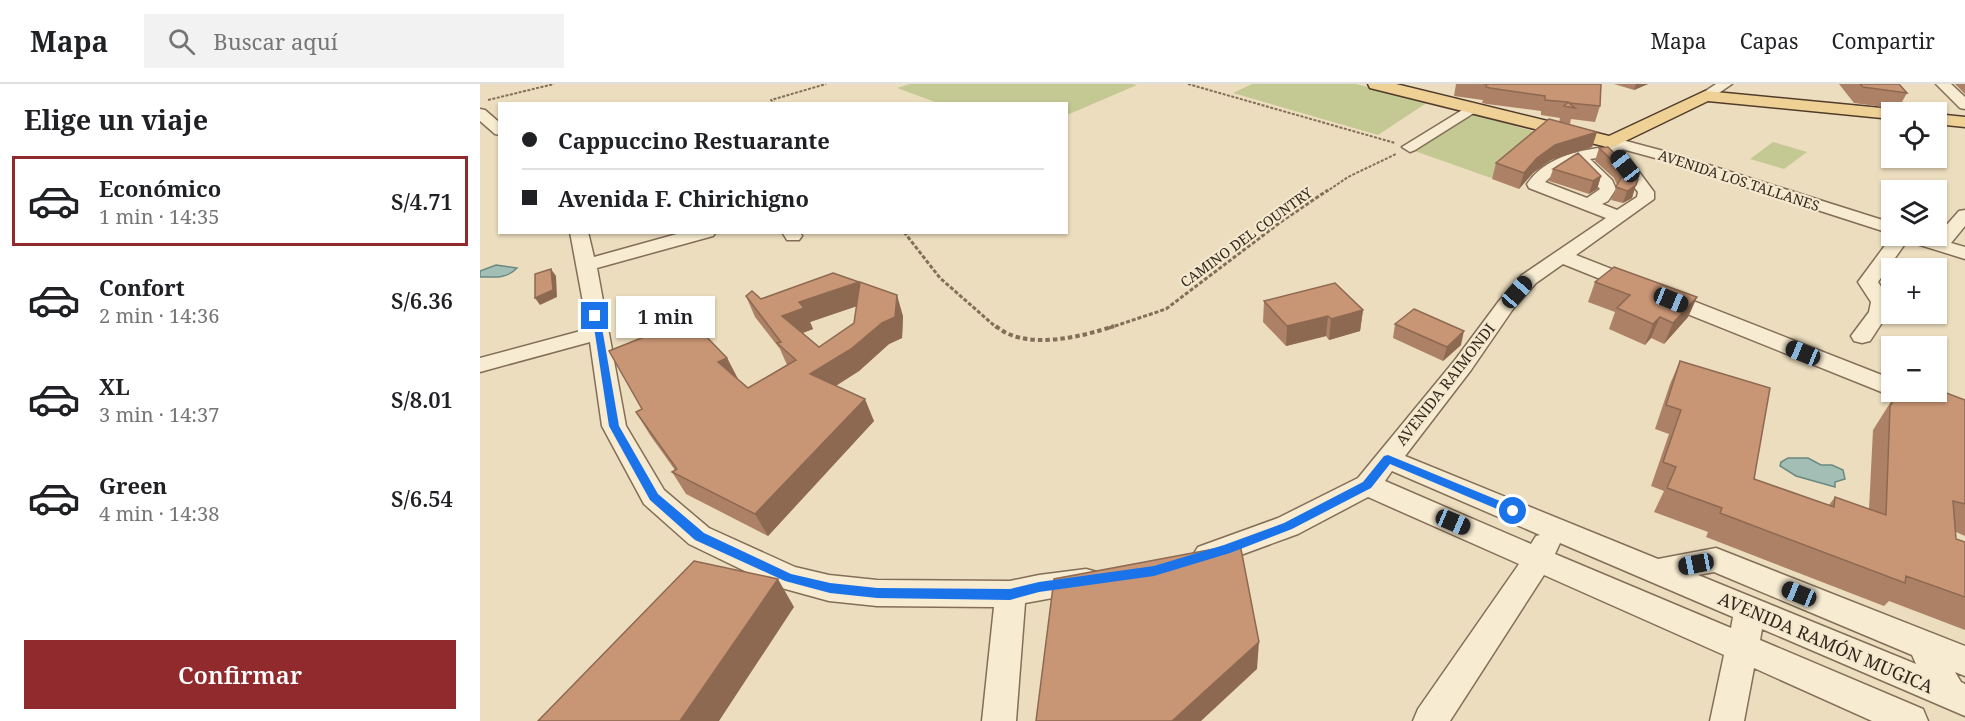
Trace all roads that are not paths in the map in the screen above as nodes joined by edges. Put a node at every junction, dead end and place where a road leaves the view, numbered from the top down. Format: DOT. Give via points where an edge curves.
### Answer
graph roads {
  1 [pos="1376,84"];
  2 [pos="1725,84"];
  3 [pos="1944,84"];
  4 [pos="1705,96"];
  5 [pos="1965,105"];
  6 [pos="1472,108"];
  7 [pos="480,113"];
  8 [pos="1881,113"];
  9 [pos="1947,120"];
  10 [pos="1965,122"];
  11 [pos="498,129"];
  12 [pos="1613,146"];
  13 [pos="1410,147"];
  14 [pos="1579,157"];
  15 [pos="1588,205"];
  16 [pos="1965,215"];
  17 [pos="1619,217"];
  18 [pos="1881,225"];
  19 [pos="579,234"];
  20 [pos="700,234"];
  21 [pos="1947,237"];
  22 [pos="1894,246"];
  23 [pos="1943,246"];
  24 [pos="1965,253"];
  25 [pos="1560,256"];
  26 [pos="587,265"];
  27 [pos="598,333"];
  28 [pos="1862,336"];
  29 [pos="480,364"];
  30 [pos="1881,384"];
  31 [pos="1388,459"];
  32 [pos="1367,485"];
  33 [pos="1555,529"];
  34 [pos="1539,558"];
  35 [pos="1185,562"];
  36 [pos="1657,571"];
  37 [pos="1114,577"];
  38 [pos="1010,594"];
  39 [pos="1750,610"];
  40 [pos="1923,645"];
  41 [pos="1743,648"];
  42 [pos="1965,661"];
  43 [pos="1957,696"];
  44 [pos="999,721"];
  45 [pos="1430,721"];
  46 [pos="1726,721"];
  47 [pos="1911,721"];
  1 -- 6 [label="main road, AVENIDA LOS TALLANES"];
  2 -- 4 [label="street"];
  3 -- 5 [label="street"];
  4 -- 8 [label="main road"];
  4 -- 12 [label="main road"];
  6 -- 12 [label="main road, AVENIDA LOS TALLANES"];
  6 -- 13 [label="street"];
  7 -- 11 [label="street"];
  9 -- 10 [label="main road"];
  12 -- 14 [label="street"];
  12 -- 17 [label="street, AVENIDA RAIMONDI" via="1646,192 1645,199"];
  12 -- 18 [label="street, AVENIDA LOS TALLANES" via="1665,156"];
  14 -- 15 [label="street" via="1608,189"];
  14 -- 15 [label="street" via="1550,169 1535,184"];
  15 -- 17 [label="street"];
  16 -- 21 [label="street"];
  17 -- 25 [label="street, AVENIDA RAIMONDI"];
  19 -- 26 [label="street"];
  20 -- 26 [label="street"];
  22 -- 28 [label="street" via="1868,282 1881,302 1879,312"];
  23 -- 24 [label="street"];
  25 -- 30 [label="street"];
  25 -- 31 [label="street, AVENIDA RAIMONDI" via="1528,279"];
  26 -- 27 [label="street"];
  27 -- 29 [label="street"];
  27 -- 38 [label="street" via="614,426 654,497 699,536 789,578 830,588 877,593"];
  31 -- 32 [label="street, AVENIDA RAIMONDI"];
  31 -- 33 [label="street, AVENIDA RAMÓN MUGICA"];
  32 -- 34 [label="street"];
  32 -- 35 [label="street" via="1288,526"];
  33 -- 34 [label="street"];
  33 -- 36 [label="street, AVENIDA RAMÓN MUGICA"];
  34 -- 41 [label="street"];
  34 -- 45 [label="street"];
  36 -- 39 [label="street, AVENIDA RAMÓN MUGICA"];
  36 -- 40 [label="street" via="1716,560"];
  37 -- 38 [label="street"];
  38 -- 44 [label="street"];
  39 -- 41 [label="street"];
  39 -- 43 [label="street, AVENIDA RAMÓN MUGICA"];
  40 -- 42 [label="street"];
  40 -- 43 [label="street"];
  41 -- 46 [label="street"];
  41 -- 47 [label="street"];
}
